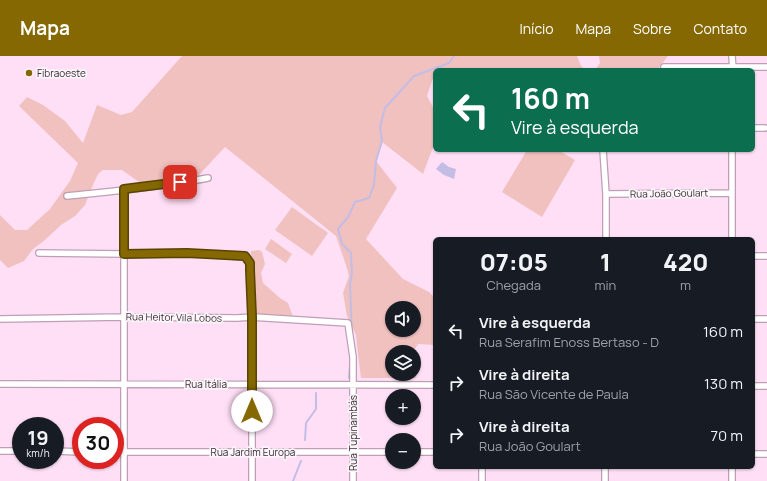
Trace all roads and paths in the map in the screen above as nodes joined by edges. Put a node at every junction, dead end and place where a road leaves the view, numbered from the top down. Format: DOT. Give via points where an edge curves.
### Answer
graph roads {
  1 [pos="732,56"];
  2 [pos="664,67"];
  3 [pos="767,67"];
  4 [pos="698,68"];
  5 [pos="732,68"];
  6 [pos="750,68"];
  7 [pos="755,128"];
  8 [pos="765,128"];
  9 [pos="603,152"];
  10 [pos="732,152"];
  11 [pos="208,178"];
  12 [pos="124,189"];
  13 [pos="732,193"];
  14 [pos="606,194"];
  15 [pos="67,196"];
  16 [pos="606,237"];
  17 [pos="732,237"];
  18 [pos="39,253"];
  19 [pos="124,254"];
  20 [pos="755,256"];
  21 [pos="767,256"];
  22 [pos="124,316"];
  23 [pos="252,317"];
  24 [pos="0,319"];
  25 [pos="755,319"];
  26 [pos="767,319"];
  27 [pos="348,323"];
  28 [pos="0,384"];
  29 [pos="124,384"];
  30 [pos="252,384"];
  31 [pos="353,385"];
  32 [pos="433,385"];
  33 [pos="755,386"];
  34 [pos="767,386"];
  35 [pos="124,417"];
  36 [pos="0,451"];
  37 [pos="12,451"];
  38 [pos="124,452"];
  39 [pos="252,452"];
  40 [pos="353,452"];
  41 [pos="385,452"];
  42 [pos="421,452"];
  43 [pos="433,452"];
  44 [pos="755,454"];
  45 [pos="767,454"];
  46 [pos="124,469"];
  47 [pos="482,469"];
  48 [pos="605,469"];
  49 [pos="732,469"];
  50 [pos="124,481"];
  51 [pos="252,481"];
  52 [pos="353,481"];
  53 [pos="482,481"];
  54 [pos="605,481"];
  55 [pos="732,481"];
  1 -- 5 [label="street"];
  2 -- 4 [label="street"];
  3 -- 6 [label="street"];
  7 -- 8 [label="street"];
  9 -- 14 [label="street"];
  10 -- 13 [label="street"];
  11 -- 12 [label="street"];
  12 -- 15 [label="street"];
  12 -- 19 [label="street"];
  13 -- 14 [label="street, Rua João Goulart"];
  13 -- 17 [label="street"];
  14 -- 16 [label="street"];
  18 -- 19 [label="street"];
  19 -- 22 [label="street"];
  19 -- 23 [label="street" via="187,253 245,256 250,263"];
  20 -- 21 [label="street"];
  22 -- 23 [label="street, Rua Heitor Vila Lobos"];
  22 -- 24 [label="street, Rua Heitor Vila Lobos"];
  22 -- 29 [label="street"];
  23 -- 27 [label="street, Rua Heitor Vila Lobos"];
  23 -- 30 [label="street"];
  25 -- 26 [label="street"];
  27 -- 31 [label="street, Rua Tupinambás" via="353,357"];
  28 -- 29 [label="street, Rua Itália"];
  29 -- 30 [label="street, Rua Itália"];
  29 -- 35 [label="street"];
  30 -- 31 [label="street, Rua Itália"];
  30 -- 39 [label="street"];
  31 -- 32 [label="street, Rua Itália"];
  31 -- 40 [label="street, Rua Tupinambás"];
  33 -- 34 [label="street"];
  36 -- 37 [label="street"];
  38 -- 39 [label="street, Rua Jardim Europa"];
  39 -- 40 [label="street, Rua Jardim Europa"];
  39 -- 51 [label="street"];
  40 -- 41 [label="street, Rua Jardim Europa"];
  40 -- 52 [label="street, Rua Tupinambás"];
  42 -- 43 [label="street"];
  44 -- 45 [label="street"];
  46 -- 50 [label="street"];
  47 -- 53 [label="street"];
  48 -- 54 [label="street"];
  49 -- 55 [label="street"];
}
